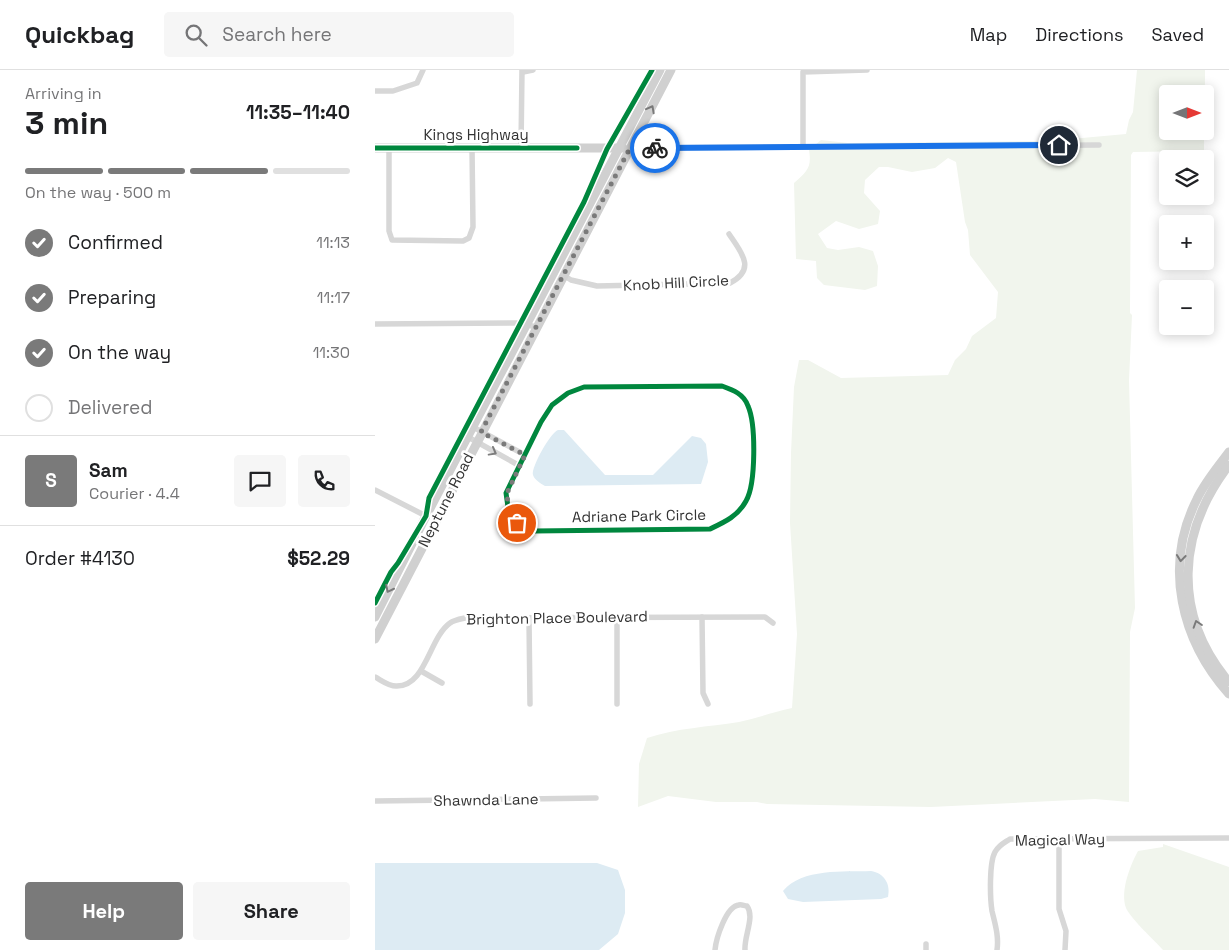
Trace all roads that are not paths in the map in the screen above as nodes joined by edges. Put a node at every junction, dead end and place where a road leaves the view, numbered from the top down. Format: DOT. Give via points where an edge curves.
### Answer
graph roads {
  1 [pos="423,70"];
  2 [pos="533,70"];
  3 [pos="660,70"];
  4 [pos="671,70"];
  5 [pos="846,70"];
  6 [pos="867,70"];
  7 [pos="523,71"];
  8 [pos="375,91"];
  9 [pos="1099,145"];
  10 [pos="803,146"];
  11 [pos="375,148"];
  12 [pos="389,148"];
  13 [pos="472,148"];
  14 [pos="521,148"];
  15 [pos="630,148"];
  16 [pos="618,149"];
  17 [pos="729,234"];
  18 [pos="563,275"];
  19 [pos="375,324"];
  20 [pos="526,325"];
  21 [pos="536,327"];
  22 [pos="473,427"];
  23 [pos="481,432"];
  24 [pos="468,437"];
  25 [pos="476,442"];
  26 [pos="1229,452"];
  27 [pos="525,455"];
  28 [pos="1229,465"];
  29 [pos="519,466"];
  30 [pos="375,490"];
  31 [pos="426,516"];
  32 [pos="1194,516"];
  33 [pos="375,617"];
  34 [pos="617,617"];
  35 [pos="702,617"];
  36 [pos="529,619"];
  37 [pos="773,623"];
  38 [pos="375,639"];
  39 [pos="421,670"];
  40 [pos="375,677"];
  41 [pos="1229,682"];
  42 [pos="442,683"];
  43 [pos="1229,694"];
  44 [pos="529,704"];
  45 [pos="617,704"];
  46 [pos="708,704"];
  47 [pos="596,798"];
  48 [pos="375,801"];
  49 [pos="1229,838"];
  50 [pos="1059,839"];
  51 [pos="715,950"];
  52 [pos="745,950"];
  53 [pos="997,950"];
  54 [pos="1065,950"];
  1 -- 8 [label="street" via="417,83 393,91"];
  2 -- 7 [label="street"];
  3 -- 16 [label="main road, Neptune Road"];
  15 -- 4 [label="main road, Neptune Road, one-way"];
  5 -- 6 [label="street"];
  5 -- 10 [label="street" via="803,72"];
  7 -- 14 [label="street"];
  9 -- 10 [label="street"];
  10 -- 15 [label="street"];
  11 -- 12 [label="main road, Kings Highway"];
  12 -- 13 [label="main road, Kings Highway"];
  12 -- 13 [label="street" via="389,231 392,240 463,241 469,238 473,227"];
  13 -- 14 [label="main road, Kings Highway"];
  14 -- 16 [label="main road, Kings Highway"];
  15 -- 16 [label="main road, Kings Highway"];
  15 -- 18 [label="main road, Neptune Road"];
  16 -- 20 [label="main road, Neptune Road"];
  17 -- 18 [label="street, Knob Hill Circle" via="744,256 746,266 740,278 730,283 597,286"];
  18 -- 21 [label="main road, Neptune Road"];
  19 -- 20 [label="street"];
  20 -- 21 [label="street"];
  20 -- 22 [label="main road, Neptune Road"];
  21 -- 23 [label="main road, Neptune Road"];
  22 -- 23 [label="street"];
  22 -- 24 [label="main road, Neptune Road"];
  23 -- 25 [label="main road, Neptune Road"];
  23 -- 27 [label="street"];
  24 -- 25 [label="street"];
  24 -- 31 [label="main road, Neptune Road"];
  25 -- 29 [label="street, one-way"];
  25 -- 38 [label="main road, Neptune Road"];
  26 -- 32 [label="main road" via="1205,485"];
  27 -- 29 [label="street, Adriane Park Circle"];
  27 -- 29 [label="street, Adriane Park Circle" via="553,405 568,393 584,387 722,386 737,391 748,404 753,423 753,471 747,501 731,519 710,529 534,530 517,523 509,514 507,493"];
  28 -- 32 [label="main road"];
  30 -- 31 [label="street"];
  31 -- 33 [label="main road, Neptune Road, one-way"];
  41 -- 32 [label="main road, one-way" via="1201,638 1189,594"];
  32 -- 43 [label="main road, one-way" via="1182,545 1180,563 1179,581 1186,620 1205,662"];
  34 -- 35 [label="street, Brighton Place Boulevard"];
  34 -- 36 [label="street, Brighton Place Boulevard"];
  34 -- 45 [label="street"];
  35 -- 37 [label="street, Brighton Place Boulevard" via="765,617"];
  35 -- 46 [label="street" via="703,693"];
  36 -- 39 [label="street, Brighton Place Boulevard" via="465,618 451,622 441,632"];
  36 -- 44 [label="street"];
  39 -- 40 [label="street, Brighton Place Boulevard" via="409,684 395,687"];
  39 -- 42 [label="street"];
  47 -- 48 [label="street, Shawnda Lane"];
  49 -- 50 [label="street, Magical Way"];
  50 -- 53 [label="street, Magical Way" via="1010,839 995,853 992,910"];
  50 -- 54 [label="street" via="1059,909 1066,931"];
  51 -- 52 [label="street" via="720,928 733,907 739,904 747,906 751,918"];
}
